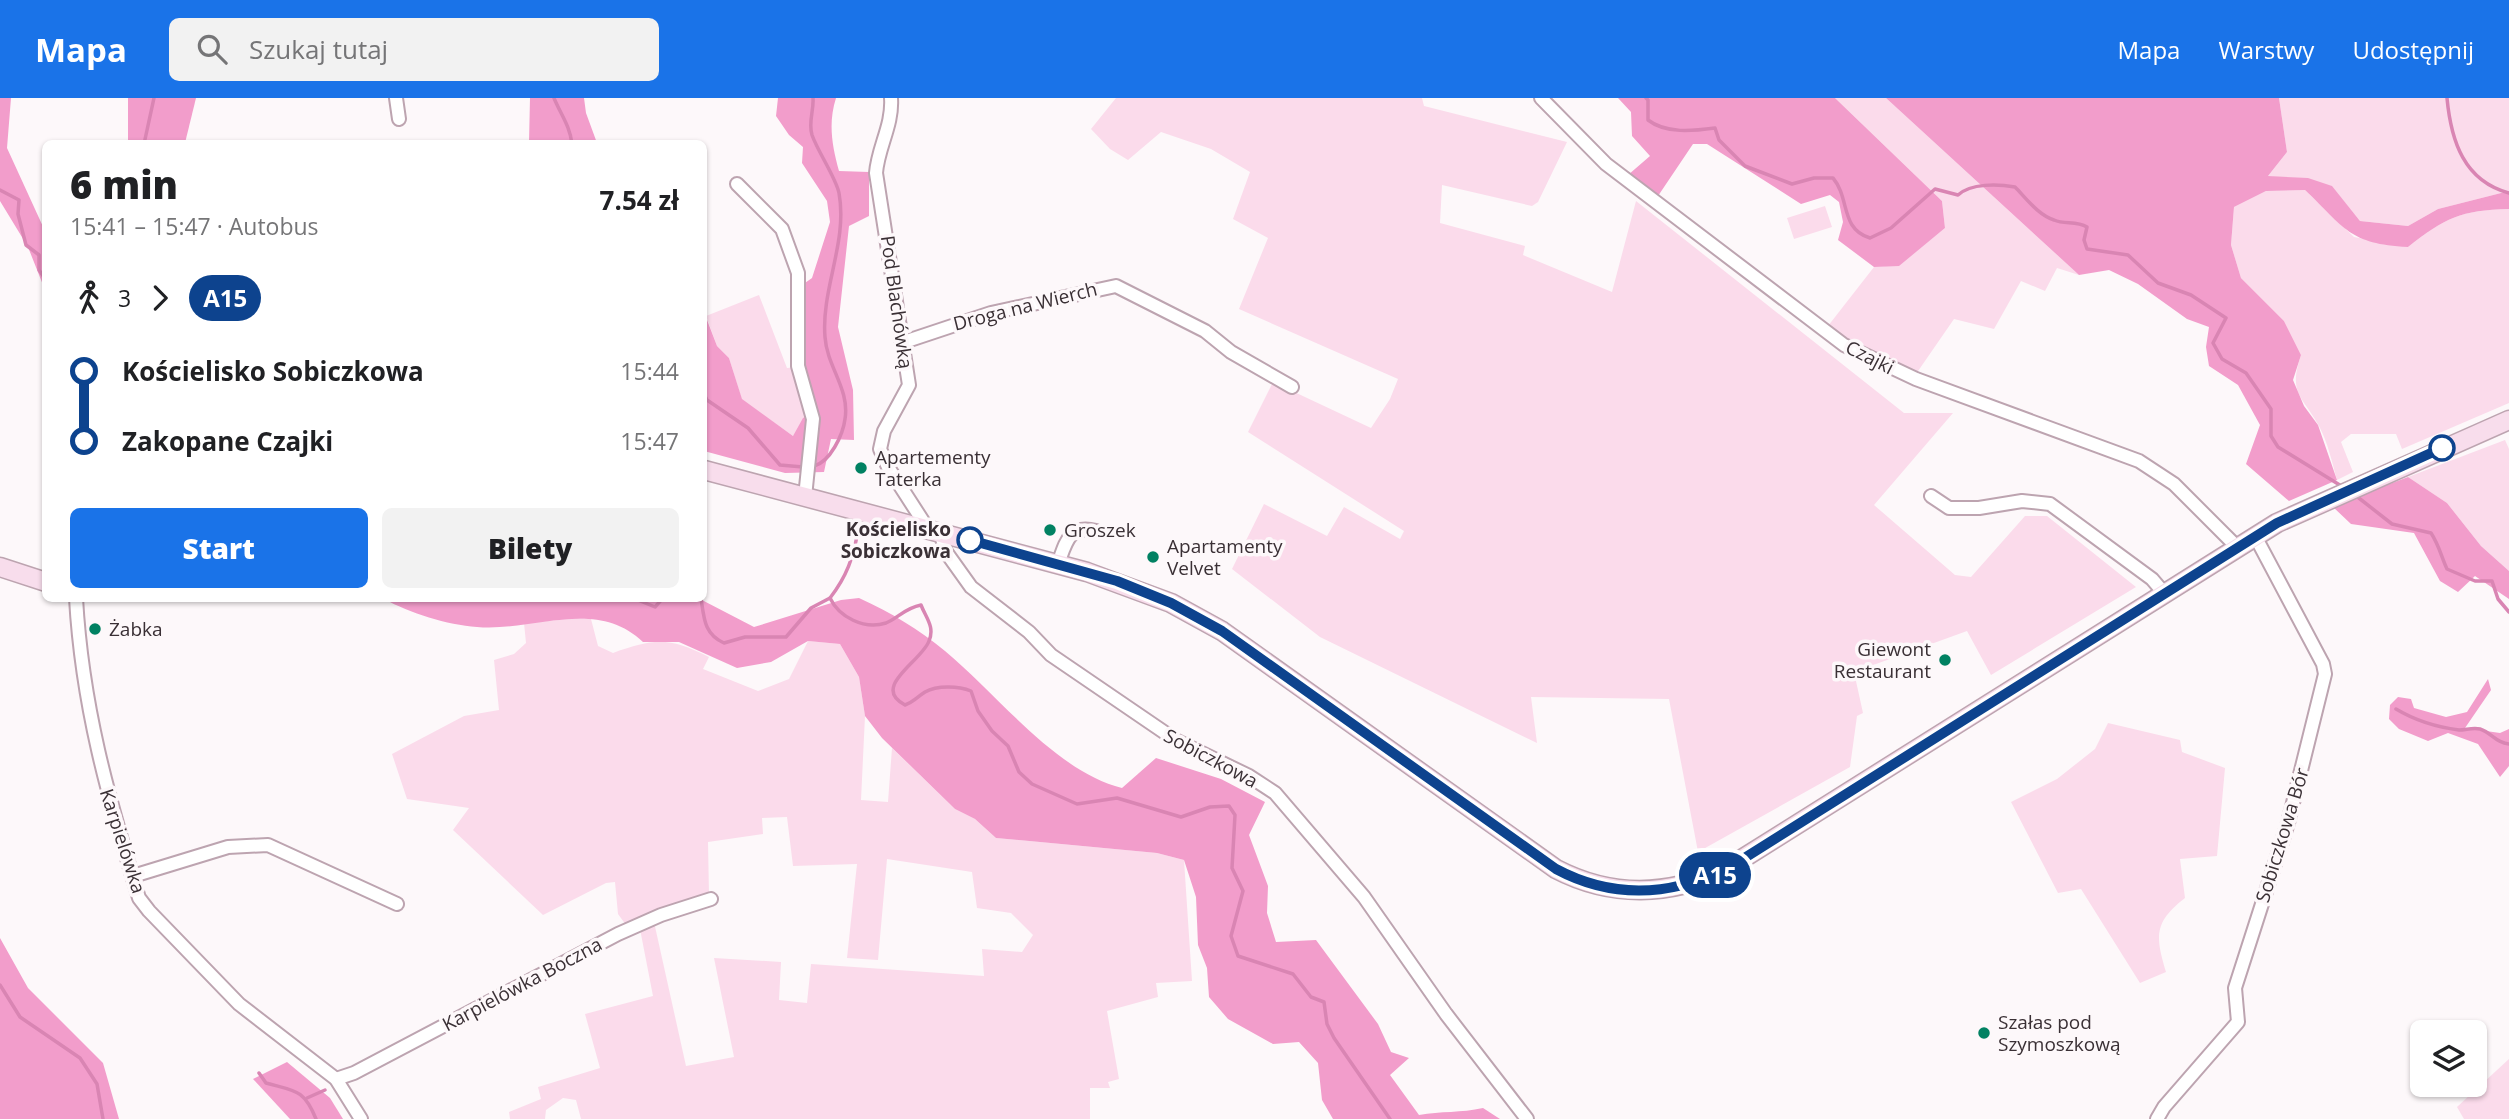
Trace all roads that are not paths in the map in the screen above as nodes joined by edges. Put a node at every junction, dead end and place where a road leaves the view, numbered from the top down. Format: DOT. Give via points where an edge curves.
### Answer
graph roads {
  1 [pos="396,98"];
  2 [pos="891,98"];
  3 [pos="1541,98"];
  4 [pos="399,120"];
  5 [pos="737,184"];
  6 [pos="901,342"];
  7 [pos="1292,387"];
  8 [pos="2509,420"];
  9 [pos="707,471"];
  10 [pos="1931,496"];
  11 [pos="805,497"];
  12 [pos="934,531"];
  13 [pos="1096,531"];
  14 [pos="2255,536"];
  15 [pos="2237,547"];
  16 [pos="1058,564"];
  17 [pos="0,567"];
  18 [pos="42,581"];
  19 [pos="2164,593"];
  20 [pos="76,602"];
  21 [pos="133,876"];
  22 [pos="711,899"];
  23 [pos="397,904"];
  24 [pos="337,1079"];
  25 [pos="361,1119"];
  26 [pos="1527,1119"];
  27 [pos="2157,1119"];
  1 -- 4 [label="street"];
  2 -- 6 [label="street, Pod Blachówką" via="876,173"];
  3 -- 15 [label="street, Czajki" via="1606,164 1844,345 1916,379 2146,465 2180,489"];
  5 -- 11 [label="street" via="774,217 797,273 798,366 813,419"];
  6 -- 7 [label="street, Droga na Wierch" via="991,313 1116,286 1205,331 1231,352"];
  6 -- 12 [label="street, Pod Blachówką" via="909,385 884,431 880,449"];
  8 -- 14 [label="street" via="2362,482"];
  9 -- 11 [label="street"];
  10 -- 19 [label="street" via="1949,508 2022,501 2050,504 2152,579"];
  11 -- 12 [label="street"];
  12 -- 16 [label="street"];
  12 -- 26 [label="street, Sobiczkowa" via="971,587 1051,655 1177,741 1275,793 1364,897"];
  13 -- 16 [label="street" via="1078,529 1070,534"];
  14 -- 15 [label="street"];
  14 -- 27 [label="street, Sobiczkowa Bór" via="2325,674 2288,823 2235,988 2238,1022"];
  15 -- 19 [label="street"];
  16 -- 19 [label="street" via="1141,590 1222,631 1556,869 1590,884 1633,891 1670,889 1727,869"];
  17 -- 18 [label="street"];
  20 -- 21 [label="street, Karpielówka" via="97,753"];
  21 -- 23 [label="street" via="228,847 268,845"];
  21 -- 24 [label="street, Karpielówka" via="139,898 199,965 268,1028"];
  22 -- 24 [label="street, Karpielówka Boczna" via="618,934"];
  24 -- 25 [label="street, Karpielówka"];
}
